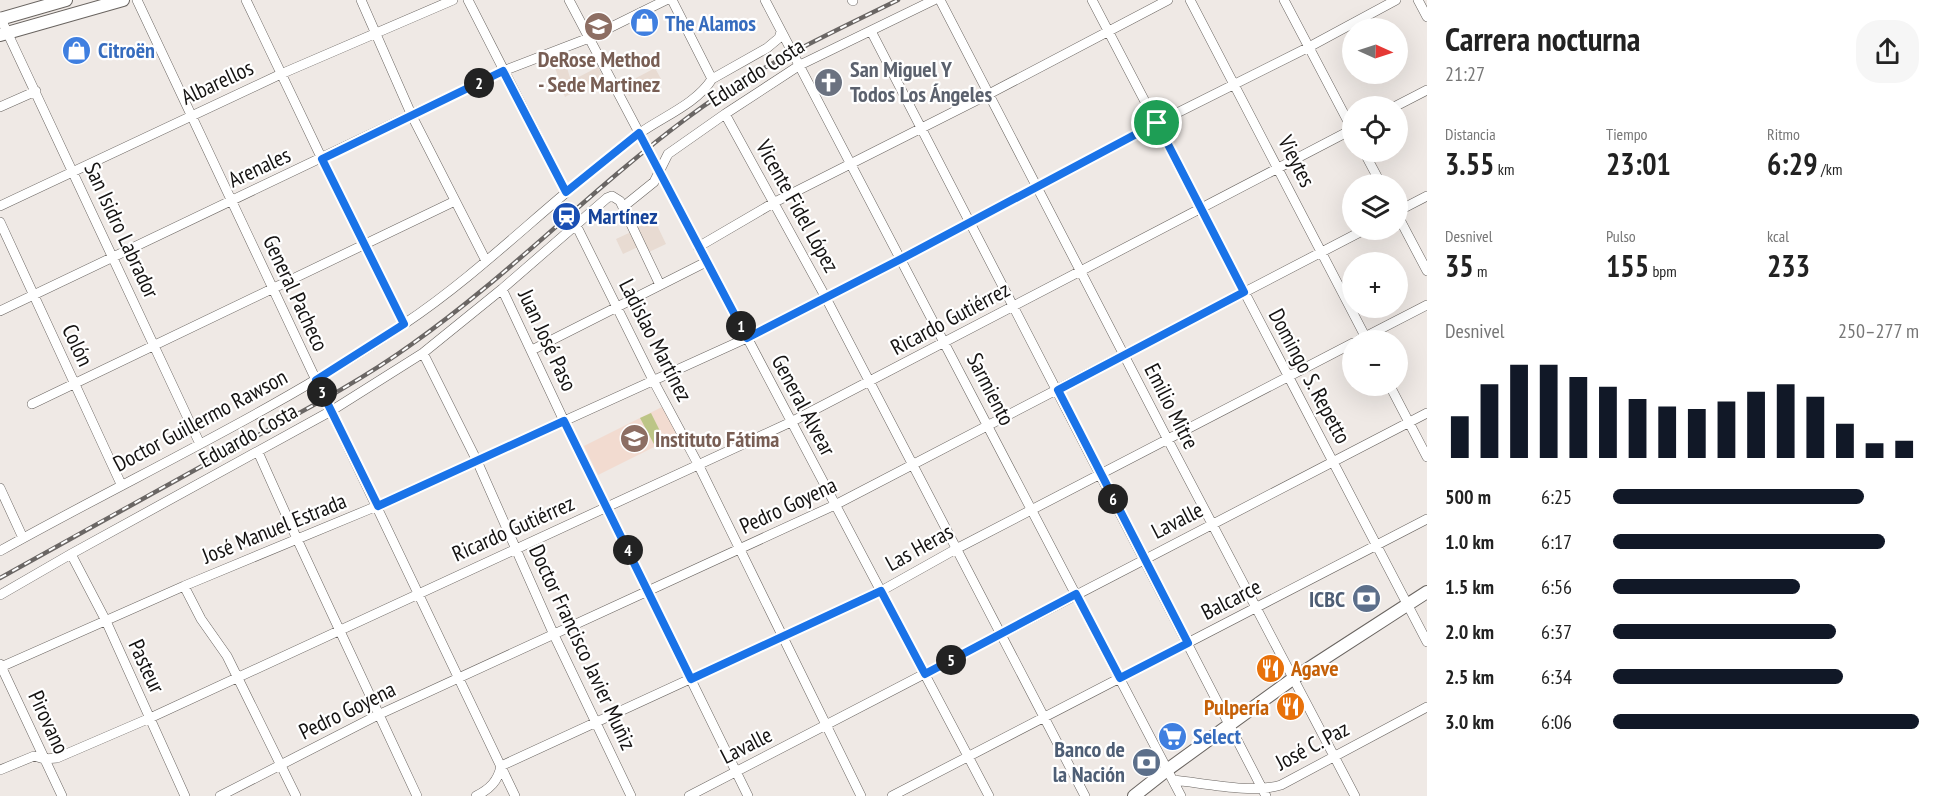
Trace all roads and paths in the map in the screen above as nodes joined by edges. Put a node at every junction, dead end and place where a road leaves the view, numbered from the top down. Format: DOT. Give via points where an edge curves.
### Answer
graph roads {
  1 [pos="66,0"];
  2 [pos="123,0"];
  3 [pos="137,0"];
  4 [pos="246,0"];
  5 [pos="361,0"];
  6 [pos="453,0"];
  7 [pos="468,0"];
  8 [pos="569,0"];
  9 [pos="666,0"];
  10 [pos="672,0"];
  11 [pos="765,0"];
  12 [pos="934,0"];
  13 [pos="940,0"];
  14 [pos="1092,0"];
  15 [pos="1168,0"];
  16 [pos="1190,0"];
  17 [pos="1284,0"];
  18 [pos="1396,0"];
  19 [pos="1418,0"];
  20 [pos="1427,17"];
  21 [pos="0,18"];
  22 [pos="871,31"];
  23 [pos="1109,31"];
  24 [pos="782,32"];
  25 [pos="377,33"];
  26 [pos="4,35"];
  27 [pos="589,38"];
  28 [pos="1309,47"];
  29 [pos="800,65"];
  30 [pos="503,71"];
  31 [pos="281,74"];
  32 [pos="712,79"];
  33 [pos="1235,84"];
  34 [pos="1427,90"];
  35 [pos="36,91"];
  36 [pos="989,94"];
  37 [pos="1408,100"];
  38 [pos="0,107"];
  39 [pos="1342,109"];
  40 [pos="725,114"];
  41 [pos="192,116"];
  42 [pos="412,116"];
  43 [pos="1157,123"];
  44 [pos="920,129"];
  45 [pos="639,133"];
  46 [pos="1342,136"];
  47 [pos="322,159"];
  48 [pos="851,163"];
  49 [pos="1278,168"];
  50 [pos="74,172"];
  51 [pos="659,172"];
  52 [pos="1037,187"];
  53 [pos="566,192"];
  54 [pos="1427,196"];
  55 [pos="232,201"];
  56 [pos="455,201"];
  57 [pos="775,202"];
  58 [pos="0,206"];
  59 [pos="1408,206"];
  60 [pos="623,207"];
  61 [pos="1200,208"];
  62 [pos="0,222"];
  63 [pos="970,223"];
  64 [pos="576,225"];
  65 [pos="1408,235"];
  66 [pos="1345,240"];
  67 [pos="365,245"];
  68 [pos="698,247"];
  69 [pos="1322,252"];
  70 [pos="113,258"];
  71 [pos="901,259"];
  72 [pos="486,261"];
  73 [pos="706,262"];
  74 [pos="1427,271"];
  75 [pos="1080,272"];
  76 [pos="660,285"];
  77 [pos="502,289"];
  78 [pos="273,290"];
  79 [pos="1244,292"];
  80 [pos="34,295"];
  81 [pos="826,298"];
  82 [pos="1427,305"];
  83 [pos="1013,306"];
  84 [pos="617,307"];
  85 [pos="0,311"];
  86 [pos="404,324"];
  87 [pos="1360,330"];
  88 [pos="1381,330"];
  89 [pos="747,338"];
  90 [pos="945,343"];
  91 [pos="154,345"];
  92 [pos="532,350"];
  93 [pos="1342,350"];
  94 [pos="423,352"];
  95 [pos="1124,356"];
  96 [pos="1288,377"];
  97 [pos="316,380"];
  98 [pos="653,380"];
  99 [pos="869,382"];
  100 [pos="75,383"];
  101 [pos="1058,390"];
  102 [pos="1395,396"];
  103 [pos="32,404"];
  104 [pos="331,411"];
  105 [pos="1427,413"];
  106 [pos="564,421"];
  107 [pos="791,422"];
  108 [pos="1409,422"];
  109 [pos="988,425"];
  110 [pos="1168,440"];
  111 [pos="200,444"];
  112 [pos="258,452"];
  113 [pos="1427,457"];
  114 [pos="477,461"];
  115 [pos="1333,462"];
  116 [pos="698,464"];
  117 [pos="914,465"];
  118 [pos="1101,475"];
  119 [pos="121,484"];
  120 [pos="0,488"];
  121 [pos="378,506"];
  122 [pos="835,506"];
  123 [pos="607,507"];
  124 [pos="1032,510"];
  125 [pos="1427,519"];
  126 [pos="1213,524"];
  127 [pos="22,538"];
  128 [pos="297,539"];
  129 [pos="1376,545"];
  130 [pos="3,548"];
  131 [pos="515,548"];
  132 [pos="956,549"];
  133 [pos="740,550"];
  134 [pos="71,554"];
  135 [pos="1144,559"];
  136 [pos="184,586"];
  137 [pos="648,591"];
  138 [pos="881,591"];
  139 [pos="1427,592"];
  140 [pos="419,593"];
  141 [pos="1076,594"];
  142 [pos="0,595"];
  143 [pos="1408,605"];
  144 [pos="1257,608"];
  145 [pos="106,621"];
  146 [pos="339,631"];
  147 [pos="1000,634"];
  148 [pos="554,635"];
  149 [pos="782,637"];
  150 [pos="1427,642"];
  151 [pos="1188,643"];
  152 [pos="1,665"];
  153 [pos="925,674"];
  154 [pos="238,676"];
  155 [pos="1120,678"];
  156 [pos="1294,678"];
  157 [pos="460,679"];
  158 [pos="691,679"];
  159 [pos="1427,707"];
  160 [pos="378,715"];
  161 [pos="150,718"];
  162 [pos="1046,718"];
  163 [pos="595,722"];
  164 [pos="826,725"];
  165 [pos="1229,725"];
  166 [pos="1334,756"];
  167 [pos="969,758"];
  168 [pos="44,759"];
  169 [pos="281,764"];
  170 [pos="501,766"];
  171 [pos="0,770"];
  172 [pos="736,772"];
  173 [pos="1170,775"];
  174 [pos="1264,793"];
  175 [pos="62,796"];
  176 [pos="185,796"];
  177 [pos="220,796"];
  178 [pos="296,796"];
  179 [pos="417,796"];
  180 [pos="476,796"];
  181 [pos="515,796"];
  182 [pos="631,796"];
  183 [pos="689,796"];
  184 [pos="748,796"];
  185 [pos="861,796"];
  186 [pos="892,796"];
  187 [pos="989,796"];
  188 [pos="1085,796"];
  189 [pos="1134,796"];
  190 [pos="1181,796"];
  191 [pos="1355,796"];
  1 -- 21 [label="main road"];
  2 -- 26 [label="main road"];
  3 -- 41 [label="street, General Pacheco"];
  4 -- 31 [label="street"];
  5 -- 25 [label="street"];
  6 -- 25 [label="street, Albarellos"];
  7 -- 30 [label="street"];
  8 -- 27 [label="street, General Alvear"];
  9 -- 27 [label="street, Arenales"];
  10 -- 32 [label="street"];
  11 -- 24 [label="street, Sarmiento"];
  12 -- 22 [label="street, Eduardo Costa"];
  13 -- 36 [label="street, Emilio Mitre"];
  14 -- 23 [label="street, Domingo S. Repetto"];
  15 -- 23 [label="street"];
  16 -- 33 [label="street, Vieytes"];
  17 -- 28 [label="street"];
  18 -- 28 [label="street, José Manuel Estrada"];
  19 -- 20 [label="street"];
  21 -- 26 [label="street, San Isidro Labrador"];
  22 -- 29 [label="street, Eduardo Costa"];
  22 -- 44 [label="street"];
  23 -- 36 [label="street"];
  23 -- 43 [label="street, Domingo S. Repetto"];
  24 -- 29 [label="street, Sarmiento"];
  24 -- 32 [label="street, Doctor Guillermo Rawson" via="775,43"];
  25 -- 31 [label="street, Albarellos"];
  25 -- 42 [label="street"];
  26 -- 35 [label="street, San Isidro Labrador"];
  27 -- 30 [label="street, Arenales"];
  27 -- 45 [label="street, General Alvear"];
  28 -- 33 [label="street, José Manuel Estrada"];
  28 -- 39 [label="street"];
  29 -- 40 [label="street, Eduardo Costa"];
  29 -- 48 [label="street, Sarmiento"];
  30 -- 42 [label="street, Arenales"];
  30 -- 53 [label="street"];
  31 -- 41 [label="street, Albarellos"];
  31 -- 47 [label="street"];
  32 -- 45 [label="street, Doctor Guillermo Rawson" via="690,102"];
  33 -- 43 [label="street, José Manuel Estrada"];
  33 -- 49 [label="street, Vieytes"];
  34 -- 37 [label="street"];
  35 -- 38 [label="street"];
  35 -- 50 [label="street, San Isidro Labrador"];
  36 -- 44 [label="street"];
  36 -- 52 [label="street, Emilio Mitre"];
  40 -- 51 [label="street, Eduardo Costa" via="668,153"];
  40 -- 57 [label="street, Vicente Fidel López"];
  41 -- 50 [label="street, Albarellos"];
  41 -- 55 [label="street, General Pacheco"];
  42 -- 47 [label="street, Arenales"];
  42 -- 56 [label="street"];
  43 -- 52 [label="street, José Manuel Estrada"];
  43 -- 61 [label="street, Domingo S. Repetto"];
  44 -- 48 [label="street"];
  44 -- 63 [label="street"];
  45 -- 51 [label="street, General Alvear"];
  45 -- 53 [label="street, Doctor Guillermo Rawson"];
  46 -- 49 [label="street, Ricardo Gutiérrez"];
  47 -- 55 [label="street, Arenales"];
  47 -- 67 [label="street"];
  48 -- 57 [label="street"];
  48 -- 71 [label="street, Sarmiento"];
  49 -- 61 [label="street, Ricardo Gutiérrez"];
  49 -- 69 [label="street, Vieytes"];
  50 -- 58 [label="street, Albarellos"];
  50 -- 70 [label="street, San Isidro Labrador"];
  51 -- 60 [label="street, Eduardo Costa" via="654,182"];
  51 -- 68 [label="street, General Alvear"];
  52 -- 63 [label="street, José Manuel Estrada"];
  52 -- 75 [label="street, Emilio Mitre"];
  53 -- 72 [label="street, Doctor Guillermo Rawson"];
  54 -- 59 [label="street"];
  55 -- 70 [label="street, Arenales"];
  55 -- 78 [label="street, General Pacheco"];
  56 -- 67 [label="street"];
  56 -- 72 [label="street"];
  57 -- 68 [label="street"];
  57 -- 81 [label="street, Vicente Fidel López"];
  60 -- 64 [label="street, Eduardo Costa" via="612,196"];
  60 -- 76 [label="street"];
  61 -- 75 [label="street, Ricardo Gutiérrez"];
  61 -- 79 [label="street, Domingo S. Repetto"];
  62 -- 80 [label="street, Colón"];
  63 -- 71 [label="street, José Manuel Estrada"];
  63 -- 83 [label="street"];
  64 -- 77 [label="street, Eduardo Costa"];
  64 -- 84 [label="street, Ladislao Martínez"];
  65 -- 74 [label="street"];
  66 -- 69 [label="street, Pedro Goyena"];
  67 -- 78 [label="street"];
  67 -- 86 [label="street"];
  68 -- 73 [label="street, General Alvear"];
  69 -- 79 [label="street, Pedro Goyena"];
  69 -- 87 [label="street, Vieytes"];
  70 -- 80 [label="street, Arenales"];
  70 -- 91 [label="street, San Isidro Labrador"];
  71 -- 81 [label="street, José Manuel Estrada"];
  71 -- 90 [label="street, Sarmiento"];
  72 -- 86 [label="street, Doctor Guillermo Rawson"];
  73 -- 76 [label="street"];
  73 -- 89 [label="street, General Alvear"];
  75 -- 83 [label="street, Ricardo Gutiérrez"];
  75 -- 95 [label="street, Emilio Mitre"];
  76 -- 84 [label="street"];
  77 -- 92 [label="street, Juan José Paso"];
  77 -- 94 [label="street, Eduardo Costa"];
  78 -- 91 [label="street"];
  78 -- 97 [label="street, General Pacheco"];
  79 -- 95 [label="street, Pedro Goyena"];
  79 -- 96 [label="street, Domingo S. Repetto"];
  80 -- 85 [label="street, Arenales"];
  80 -- 100 [label="street, Colón"];
  81 -- 89 [label="street, José Manuel Estrada"];
  81 -- 99 [label="street, Vicente Fidel López"];
  82 -- 88 [label="street"];
  83 -- 90 [label="street, Ricardo Gutiérrez"];
  83 -- 101 [label="street"];
  84 -- 92 [label="street"];
  84 -- 98 [label="street, Ladislao Martínez"];
  86 -- 97 [label="street, Doctor Guillermo Rawson"];
  89 -- 98 [label="street, José Manuel Estrada"];
  89 -- 107 [label="street, General Alvear"];
  90 -- 99 [label="street, Ricardo Gutiérrez"];
  90 -- 109 [label="street, Sarmiento"];
  91 -- 100 [label="street"];
  91 -- 111 [label="street, San Isidro Labrador"];
  92 -- 106 [label="street, Juan José Paso"];
  93 -- 96 [label="street, Las Heras"];
  94 -- 104 [label="street, Eduardo Costa"];
  94 -- 114 [label="street, Doctor Francisco Javier Muñiz"];
  95 -- 101 [label="street, Pedro Goyena"];
  95 -- 110 [label="street, Emilio Mitre"];
  96 -- 110 [label="street, Las Heras"];
  96 -- 115 [label="street, Domingo S. Repetto"];
  97 -- 104 [label="street, General Pacheco"];
  97 -- 111 [label="street, Doctor Guillermo Rawson"];
  98 -- 106 [label="street, José Manuel Estrada"];
  98 -- 116 [label="street, Ladislao Martínez"];
  99 -- 107 [label="street, Ricardo Gutiérrez"];
  99 -- 117 [label="street, Vicente Fidel López"];
  100 -- 103 [label="street"];
  100 -- 119 [label="street, Colón"];
  101 -- 109 [label="street, Pedro Goyena"];
  101 -- 118 [label="street"];
  102 -- 108 [label="street"];
  104 -- 112 [label="street, Eduardo Costa"];
  104 -- 121 [label="street, General Pacheco"];
  105 -- 108 [label="street, Lavalle"];
  106 -- 114 [label="street, José Manuel Estrada"];
  106 -- 123 [label="street, Juan José Paso"];
  107 -- 116 [label="street, Ricardo Gutiérrez"];
  107 -- 122 [label="street, General Alvear"];
  108 -- 113 [label="street"];
  108 -- 115 [label="street, Lavalle"];
  109 -- 117 [label="street, Pedro Goyena"];
  109 -- 124 [label="street, Sarmiento"];
  110 -- 118 [label="street, Las Heras"];
  110 -- 126 [label="street, Emilio Mitre"];
  111 -- 119 [label="street, Doctor Guillermo Rawson"];
  112 -- 128 [label="street"];
  112 -- 134 [label="street, Eduardo Costa"];
  114 -- 121 [label="street, José Manuel Estrada"];
  114 -- 131 [label="street, Doctor Francisco Javier Muñiz"];
  115 -- 126 [label="street, Lavalle"];
  115 -- 129 [label="street, Domingo S. Repetto"];
  116 -- 123 [label="street, Ricardo Gutiérrez"];
  116 -- 133 [label="street, Ladislao Martínez"];
  117 -- 122 [label="street, Pedro Goyena"];
  117 -- 132 [label="street, Vicente Fidel López"];
  118 -- 124 [label="street, Las Heras"];
  118 -- 135 [label="street"];
  119 -- 127 [label="street, Doctor Guillermo Rawson"];
  120 -- 127 [label="street"];
  121 -- 128 [label="street, José Manuel Estrada"];
  121 -- 140 [label="street, General Pacheco"];
  122 -- 133 [label="street, Pedro Goyena"];
  122 -- 138 [label="street, General Alvear"];
  123 -- 131 [label="street, Ricardo Gutiérrez"];
  123 -- 137 [label="street, Juan José Paso"];
  124 -- 132 [label="street, Las Heras"];
  124 -- 141 [label="street, Sarmiento"];
  125 -- 129 [label="street, Balcarce"];
  126 -- 135 [label="street, Lavalle"];
  126 -- 144 [label="street, Emilio Mitre"];
  127 -- 130 [label="street, Doctor Guillermo Rawson"];
  128 -- 136 [label="street, José Manuel Estrada"];
  128 -- 146 [label="street"];
  129 -- 143 [label="street, Domingo S. Repetto"];
  129 -- 144 [label="street, Balcarce"];
  131 -- 140 [label="street, Ricardo Gutiérrez"];
  131 -- 148 [label="street, Doctor Francisco Javier Muñiz"];
  132 -- 138 [label="street, Las Heras"];
  132 -- 147 [label="street, Vicente Fidel López"];
  133 -- 137 [label="street, Pedro Goyena"];
  133 -- 149 [label="street, Ladislao Martínez"];
  134 -- 142 [label="street, Eduardo Costa"];
  134 -- 145 [label="street, Pasteur"];
  135 -- 141 [label="street, Lavalle"];
  135 -- 151 [label="street"];
  136 -- 145 [label="street, José Manuel Estrada"];
  136 -- 154 [label="street"];
  137 -- 148 [label="street, Pedro Goyena"];
  137 -- 158 [label="street, Juan José Paso"];
  138 -- 149 [label="street, Las Heras"];
  138 -- 153 [label="street, General Alvear"];
  139 -- 143 [label="main road"];
  140 -- 146 [label="street, Ricardo Gutiérrez"];
  140 -- 157 [label="street, General Pacheco"];
  141 -- 147 [label="street, Lavalle"];
  141 -- 155 [label="street, Sarmiento"];
  143 -- 150 [label="street, Domingo S. Repetto"];
  143 -- 156 [label="main road"];
  144 -- 151 [label="street, Balcarce"];
  144 -- 156 [label="street, Emilio Mitre"];
  145 -- 152 [label="street, José Manuel Estrada"];
  145 -- 161 [label="street, Pasteur"];
  146 -- 154 [label="street, Ricardo Gutiérrez"];
  146 -- 160 [label="street"];
  147 -- 153 [label="street, Lavalle"];
  147 -- 162 [label="street, Vicente Fidel López"];
  148 -- 157 [label="street, Pedro Goyena"];
  148 -- 163 [label="street, Doctor Francisco Javier Muñiz"];
  149 -- 158 [label="street, Las Heras"];
  149 -- 164 [label="street, Ladislao Martínez"];
  151 -- 155 [label="street, Balcarce"];
  151 -- 165 [label="street"];
  152 -- 168 [label="street, Pirovano"];
  153 -- 164 [label="street, Lavalle"];
  153 -- 167 [label="street, General Alvear"];
  154 -- 161 [label="street, Ricardo Gutiérrez"];
  154 -- 169 [label="street"];
  155 -- 162 [label="street, Balcarce"];
  155 -- 173 [label="street, Sarmiento"];
  156 -- 165 [label="main road"];
  156 -- 166 [label="street, Emilio Mitre"];
  157 -- 160 [label="street, Pedro Goyena"];
  157 -- 170 [label="street, General Pacheco"];
  158 -- 163 [label="street, Las Heras"];
  158 -- 172 [label="street, Juan José Paso"];
  159 -- 166 [label="street, José C. Paz"];
  160 -- 169 [label="street, Pedro Goyena"];
  160 -- 179 [label="street"];
  161 -- 168 [label="street, Ricardo Gutiérrez" via="57,758"];
  161 -- 176 [label="street, Pasteur"];
  162 -- 167 [label="street, Balcarce"];
  162 -- 188 [label="street, Vicente Fidel López"];
  163 -- 170 [label="street, Las Heras"];
  163 -- 182 [label="street, Doctor Francisco Javier Muñiz"];
  164 -- 172 [label="street, Lavalle"];
  164 -- 185 [label="street, Ladislao Martínez"];
  165 -- 173 [label="main road"];
  165 -- 174 [label="street"];
  166 -- 174 [label="street, José C. Paz"];
  166 -- 191 [label="street, Emilio Mitre"];
  167 -- 186 [label="street, Balcarce"];
  167 -- 187 [label="street, General Alvear"];
  168 -- 171 [label="street, Ricardo Gutiérrez" via="34,756"];
  168 -- 175 [label="street, Pirovano"];
  169 -- 177 [label="street, Pedro Goyena"];
  169 -- 178 [label="street"];
  170 -- 180 [label="street" via="494,783"];
  170 -- 181 [label="street, General Pacheco"];
  172 -- 183 [label="street, Lavalle"];
  172 -- 184 [label="street, Juan José Paso"];
  173 -- 174 [label="street, José C. Paz"];
  173 -- 189 [label="main road"];
  173 -- 190 [label="street, Sarmiento"];
}
